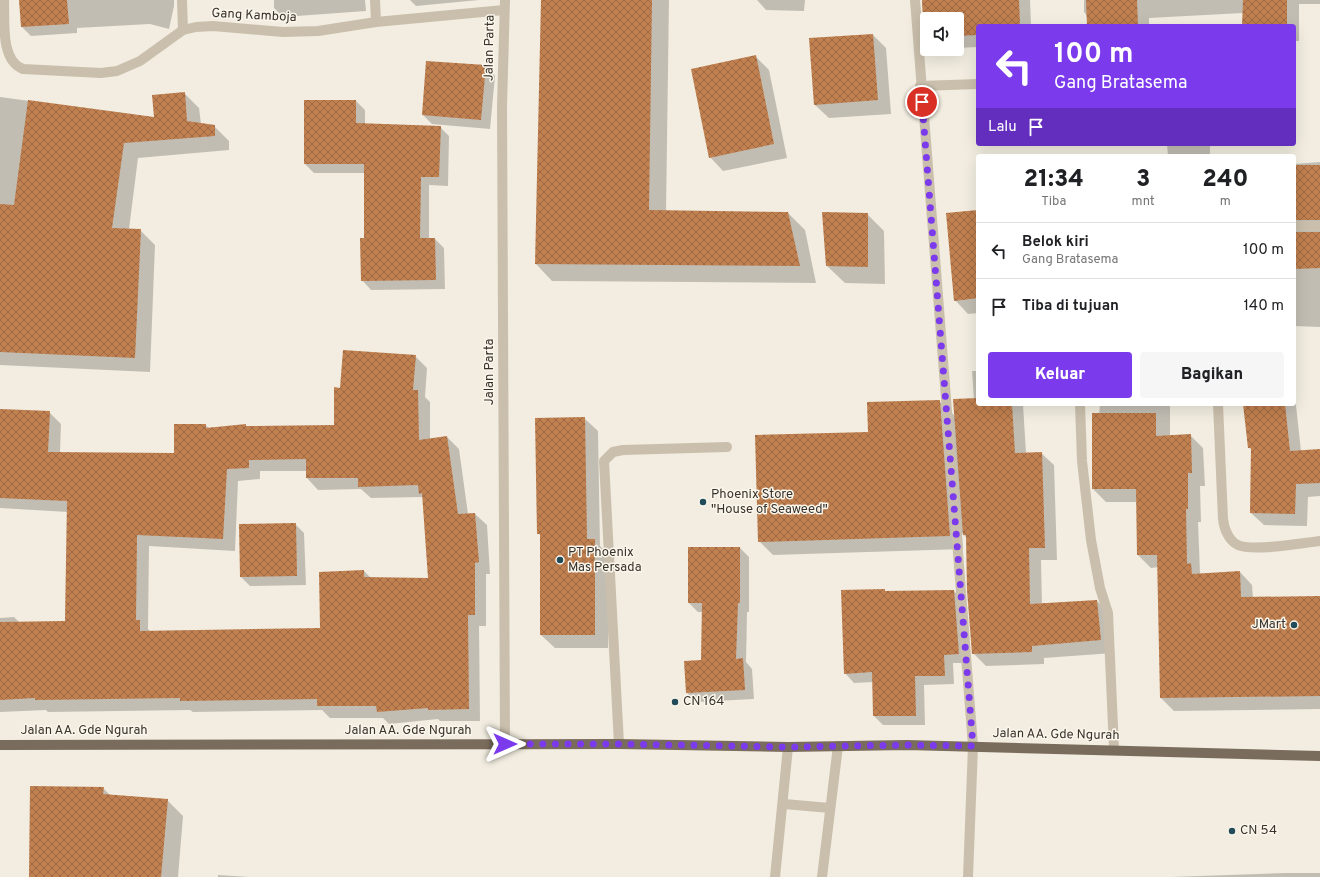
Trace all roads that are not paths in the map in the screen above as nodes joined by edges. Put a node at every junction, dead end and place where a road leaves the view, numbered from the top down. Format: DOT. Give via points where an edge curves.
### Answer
graph roads {
  1 [pos="4,0"];
  2 [pos="182,0"];
  3 [pos="375,0"];
  4 [pos="915,0"];
  5 [pos="505,5"];
  6 [pos="376,22"];
  7 [pos="183,30"];
  8 [pos="976,84"];
  9 [pos="920,86"];
  10 [pos="1296,226"];
  11 [pos="1320,226"];
  12 [pos="1080,406"];
  13 [pos="1218,406"];
  14 [pos="727,447"];
  15 [pos="1320,542"];
  16 [pos="0,744"];
  17 [pos="505,744"];
  18 [pos="619,744"];
  19 [pos="838,746"];
  20 [pos="973,746"];
  21 [pos="788,747"];
  22 [pos="1114,750"];
  23 [pos="1320,756"];
  24 [pos="784,804"];
  25 [pos="830,808"];
  26 [pos="776,877"];
  27 [pos="822,877"];
  28 [pos="968,877"];
  1 -- 7 [label="street, Gang Kamboja" via="5,47 9,59 23,69 101,73 117,71 140,61"];
  2 -- 7 [label="street"];
  3 -- 6 [label="street"];
  4 -- 9 [label="street"];
  5 -- 6 [label="street, Gang Kamboja"];
  5 -- 17 [label="street, Jalan Parta" via="502,122"];
  6 -- 7 [label="street, Gang Kamboja" via="318,31 256,31 214,26"];
  8 -- 9 [label="street"];
  9 -- 20 [label="street"];
  10 -- 11 [label="street"];
  12 -- 22 [label="street" via="1082,461 1090,540 1108,613"];
  13 -- 15 [label="street" via="1223,519 1228,536 1238,545 1255,548"];
  14 -- 18 [label="street" via="623,450 614,452 604,461"];
  16 -- 17 [label="main road, Jalan AA. Gde Ngurah"];
  17 -- 18 [label="main road, Jalan AA. Gde Ngurah"];
  18 -- 21 [label="main road, Jalan AA. Gde Ngurah"];
  19 -- 20 [label="main road, Jalan AA. Gde Ngurah"];
  19 -- 21 [label="main road, Jalan AA. Gde Ngurah"];
  19 -- 25 [label="street"];
  20 -- 22 [label="main road, Jalan AA. Gde Ngurah"];
  20 -- 28 [label="street"];
  21 -- 24 [label="street"];
  22 -- 23 [label="main road, Jalan AA. Gde Ngurah"];
  24 -- 25 [label="street"];
  24 -- 26 [label="street"];
  25 -- 27 [label="street"];
}
